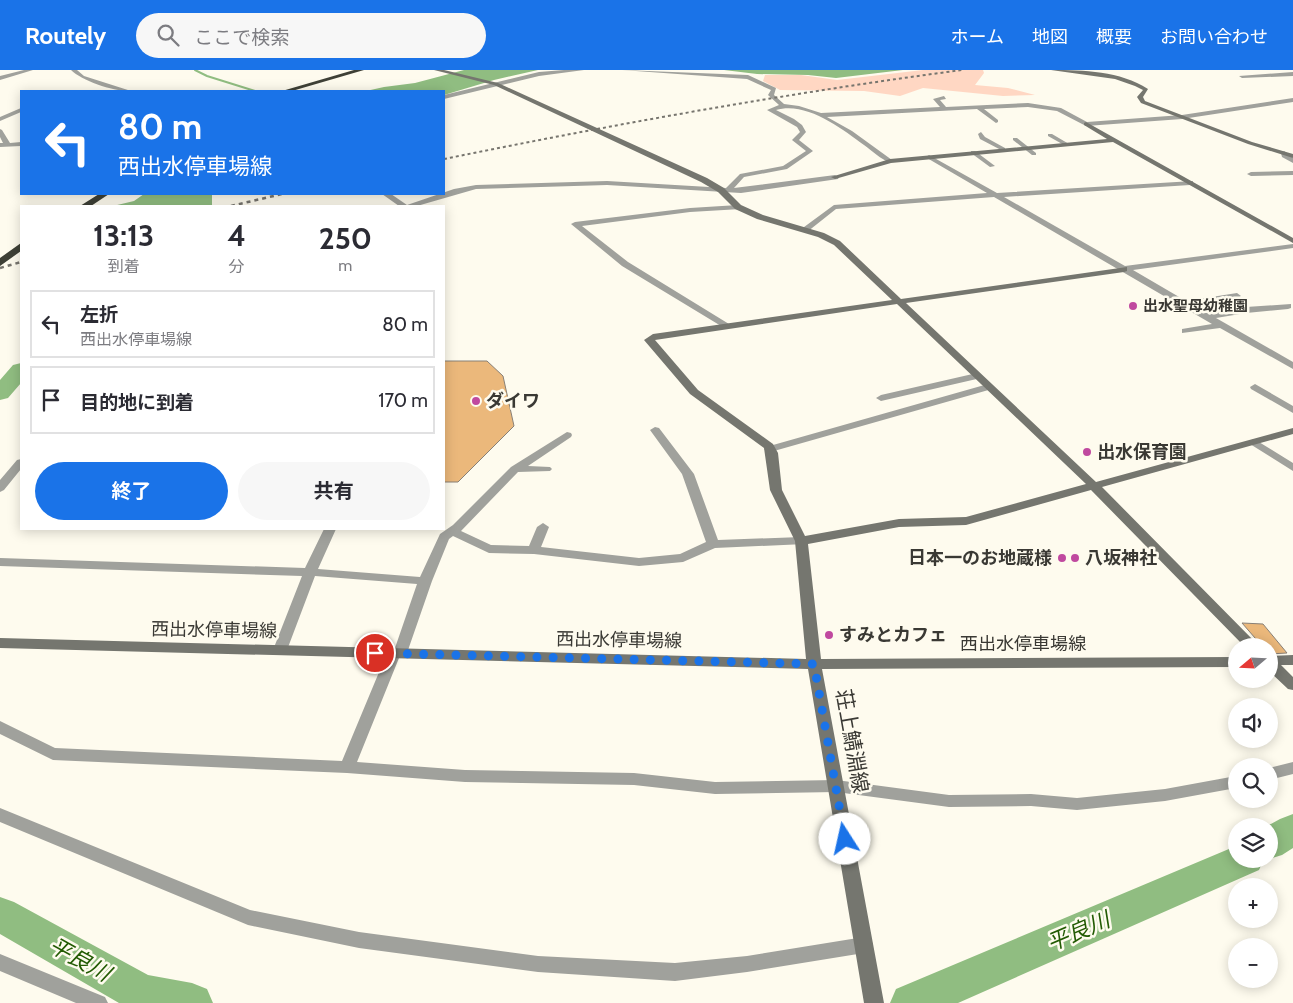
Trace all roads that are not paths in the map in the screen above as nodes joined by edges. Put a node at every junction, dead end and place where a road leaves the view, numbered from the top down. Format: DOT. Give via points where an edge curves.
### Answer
graph roads {
  1 [pos="30,70"];
  2 [pos="74,70"];
  3 [pos="361,70"];
  4 [pos="440,70"];
  5 [pos="581,70"];
  6 [pos="625,70"];
  7 [pos="1054,70"];
  8 [pos="1293,74"];
  9 [pos="1242,76"];
  10 [pos="0,78"];
  11 [pos="496,84"];
  12 [pos="125,90"];
  13 [pos="289,90"];
  14 [pos="445,97"];
  15 [pos="944,98"];
  16 [pos="1293,100"];
  17 [pos="782,105"];
  18 [pos="1025,105"];
  19 [pos="978,107"];
  20 [pos="944,108"];
  21 [pos="1078,108"];
  22 [pos="20,110"];
  23 [pos="1040,114"];
  24 [pos="821,115"];
  25 [pos="1071,116"];
  26 [pos="1182,116"];
  27 [pos="0,119"];
  28 [pos="996,121"];
  29 [pos="1086,124"];
  30 [pos="0,131"];
  31 [pos="981,134"];
  32 [pos="1050,135"];
  33 [pos="1016,139"];
  34 [pos="1114,140"];
  35 [pos="3,144"];
  36 [pos="20,144"];
  37 [pos="1066,144"];
  38 [pos="1027,147"];
  39 [pos="1003,149"];
  40 [pos="973,152"];
  41 [pos="1284,153"];
  42 [pos="1034,154"];
  43 [pos="1293,156"];
  44 [pos="929,157"];
  45 [pos="890,161"];
  46 [pos="1293,161"];
  47 [pos="992,166"];
  48 [pos="1293,173"];
  49 [pos="1251,174"];
  50 [pos="1190,183"];
  51 [pos="725,190"];
  52 [pos="103,195"];
  53 [pos="388,195"];
  54 [pos="444,195"];
  55 [pos="445,195"];
  56 [pos="996,195"];
  57 [pos="87,205"];
  58 [pos="402,205"];
  59 [pos="413,205"];
  60 [pos="738,207"];
  61 [pos="804,230"];
  62 [pos="1293,240"];
  63 [pos="1293,246"];
  64 [pos="20,247"];
  65 [pos="2,261"];
  66 [pos="1124,269"];
  67 [pos="1237,296"];
  68 [pos="898,301"];
  69 [pos="1185,304"];
  70 [pos="1288,306"];
  71 [pos="1208,317"];
  72 [pos="1221,325"];
  73 [pos="726,326"];
  74 [pos="1184,331"];
  75 [pos="1293,366"];
  76 [pos="977,376"];
  77 [pos="988,386"];
  78 [pos="1255,387"];
  79 [pos="881,398"];
  80 [pos="1293,410"];
  81 [pos="655,430"];
  82 [pos="1293,431"];
  83 [pos="567,435"];
  84 [pos="1254,442"];
  85 [pos="770,449"];
  86 [pos="20,463"];
  87 [pos="1293,468"];
  88 [pos="515,469"];
  89 [pos="546,469"];
  90 [pos="1093,485"];
  91 [pos="0,488"];
  92 [pos="543,527"];
  93 [pos="330,530"];
  94 [pos="453,531"];
  95 [pos="801,541"];
  96 [pos="713,544"];
  97 [pos="534,550"];
  98 [pos="0,562"];
  99 [pos="310,572"];
  100 [pos="425,581"];
  101 [pos="1244,638"];
  102 [pos="2,645"];
  103 [pos="280,650"];
  104 [pos="397,653"];
  105 [pos="1293,660"];
  106 [pos="1278,661"];
  107 [pos="1228,662"];
  108 [pos="814,664"];
  109 [pos="1278,671"];
  110 [pos="1293,685"];
  111 [pos="0,727"];
  112 [pos="347,768"];
  113 [pos="1293,768"];
  114 [pos="1278,772"];
  115 [pos="1228,783"];
  116 [pos="836,786"];
  117 [pos="0,814"];
  118 [pos="864,945"];
  119 [pos="0,962"];
  120 [pos="98,1003"];
  121 [pos="874,1003"];
  1 -- 10 [label="street"];
  2 -- 12 [label="street" via="82,77"];
  3 -- 13 [label="highway"];
  4 -- 11 [label="street"];
  5 -- 11 [label="street" via="539,74"];
  6 -- 17 [label="street" via="748,77 774,89 771,95"];
  7 -- 26 [label="street" via="1131,82 1146,90 1140,97 1144,102"];
  8 -- 9 [label="street"];
  11 -- 14 [label="street"];
  11 -- 51 [label="street"];
  15 -- 20 [label="street" via="936,99"];
  16 -- 26 [label="street"];
  17 -- 24 [label="street"];
  17 -- 51 [label="street" via="770,110 800,126 803,132 795,140 810,152 785,168 742,175"];
  18 -- 19 [label="street"];
  18 -- 23 [label="street"];
  18 -- 25 [label="street" via="1054,108"];
  19 -- 20 [label="street"];
  19 -- 28 [label="street"];
  20 -- 24 [label="street"];
  21 -- 25 [label="street"];
  22 -- 27 [label="street"];
  24 -- 45 [label="street"];
  25 -- 29 [label="street"];
  26 -- 29 [label="street"];
  26 -- 41 [label="street"];
  29 -- 34 [label="street"];
  30 -- 35 [label="street"];
  31 -- 39 [label="street" via="982,138"];
  32 -- 37 [label="street"];
  33 -- 38 [label="street"];
  34 -- 37 [label="street"];
  34 -- 50 [label="street"];
  35 -- 36 [label="street"];
  37 -- 38 [label="street"];
  38 -- 39 [label="street"];
  38 -- 42 [label="street"];
  39 -- 40 [label="street"];
  40 -- 44 [label="street"];
  40 -- 47 [label="street"];
  41 -- 43 [label="street"];
  41 -- 46 [label="street"];
  44 -- 45 [label="street"];
  44 -- 56 [label="street"];
  45 -- 51 [label="street" via="834,177 778,187"];
  48 -- 49 [label="street"];
  50 -- 56 [label="street"];
  50 -- 62 [label="street"];
  51 -- 55 [label="street" via="607,183 487,186"];
  51 -- 60 [label="street" via="731,202"];
  52 -- 57 [label="highway"];
  53 -- 58 [label="street"];
  54 -- 59 [label="street"];
  56 -- 61 [label="street" via="834,208"];
  56 -- 66 [label="street"];
  60 -- 61 [label="street"];
  60 -- 73 [label="street" via="575,224 625,264"];
  61 -- 68 [label="street" via="837,243"];
  63 -- 66 [label="street"];
  64 -- 65 [label="highway"];
  66 -- 68 [label="street"];
  66 -- 69 [label="street"];
  67 -- 69 [label="street"];
  68 -- 73 [label="street"];
  68 -- 76 [label="street"];
  69 -- 71 [label="street"];
  70 -- 71 [label="street"];
  71 -- 72 [label="street"];
  72 -- 74 [label="street"];
  72 -- 75 [label="street"];
  73 -- 85 [label="street" via="649,340 694,392"];
  76 -- 77 [label="street"];
  76 -- 79 [label="street"];
  77 -- 85 [label="street"];
  77 -- 90 [label="street"];
  78 -- 80 [label="street"];
  81 -- 96 [label="street" via="688,474"];
  82 -- 84 [label="street"];
  83 -- 88 [label="street"];
  84 -- 87 [label="street"];
  84 -- 90 [label="street"];
  85 -- 95 [label="street" via="776,490"];
  86 -- 91 [label="street"];
  88 -- 89 [label="street"];
  88 -- 94 [label="street"];
  90 -- 95 [label="street" via="966,521 899,523"];
  90 -- 101 [label="street"];
  92 -- 97 [label="street"];
  93 -- 99 [label="street"];
  94 -- 97 [label="street" via="490,549"];
  94 -- 100 [label="street" via="444,537"];
  95 -- 96 [label="street"];
  95 -- 108 [label="street, 荘上鯖淵線"];
  96 -- 97 [label="street" via="683,558 639,562"];
  98 -- 99 [label="street"];
  99 -- 100 [label="street"];
  99 -- 103 [label="street"];
  100 -- 104 [label="street"];
  102 -- 103 [label="street, 西出水停車場線"];
  103 -- 104 [label="street, 西出水停車場線"];
  104 -- 108 [label="street, 西出水停車場線"];
  104 -- 112 [label="street"];
  105 -- 106 [label="street"];
  107 -- 108 [label="street, 西出水停車場線"];
  108 -- 116 [label="street, 荘上鯖淵線"];
  109 -- 110 [label="street"];
  111 -- 112 [label="street" via="53,754"];
  112 -- 116 [label="street" via="465,776 634,779 715,788"];
  113 -- 114 [label="street"];
  115 -- 116 [label="street" via="1165,795 1077,804 1031,800 949,801"];
  116 -- 118 [label="street, 荘上鯖淵線"];
  117 -- 118 [label="street" via="248,917 359,940 538,964 675,972"];
  118 -- 121 [label="street, 荘上鯖淵線"];
  119 -- 120 [label="street"];
}
